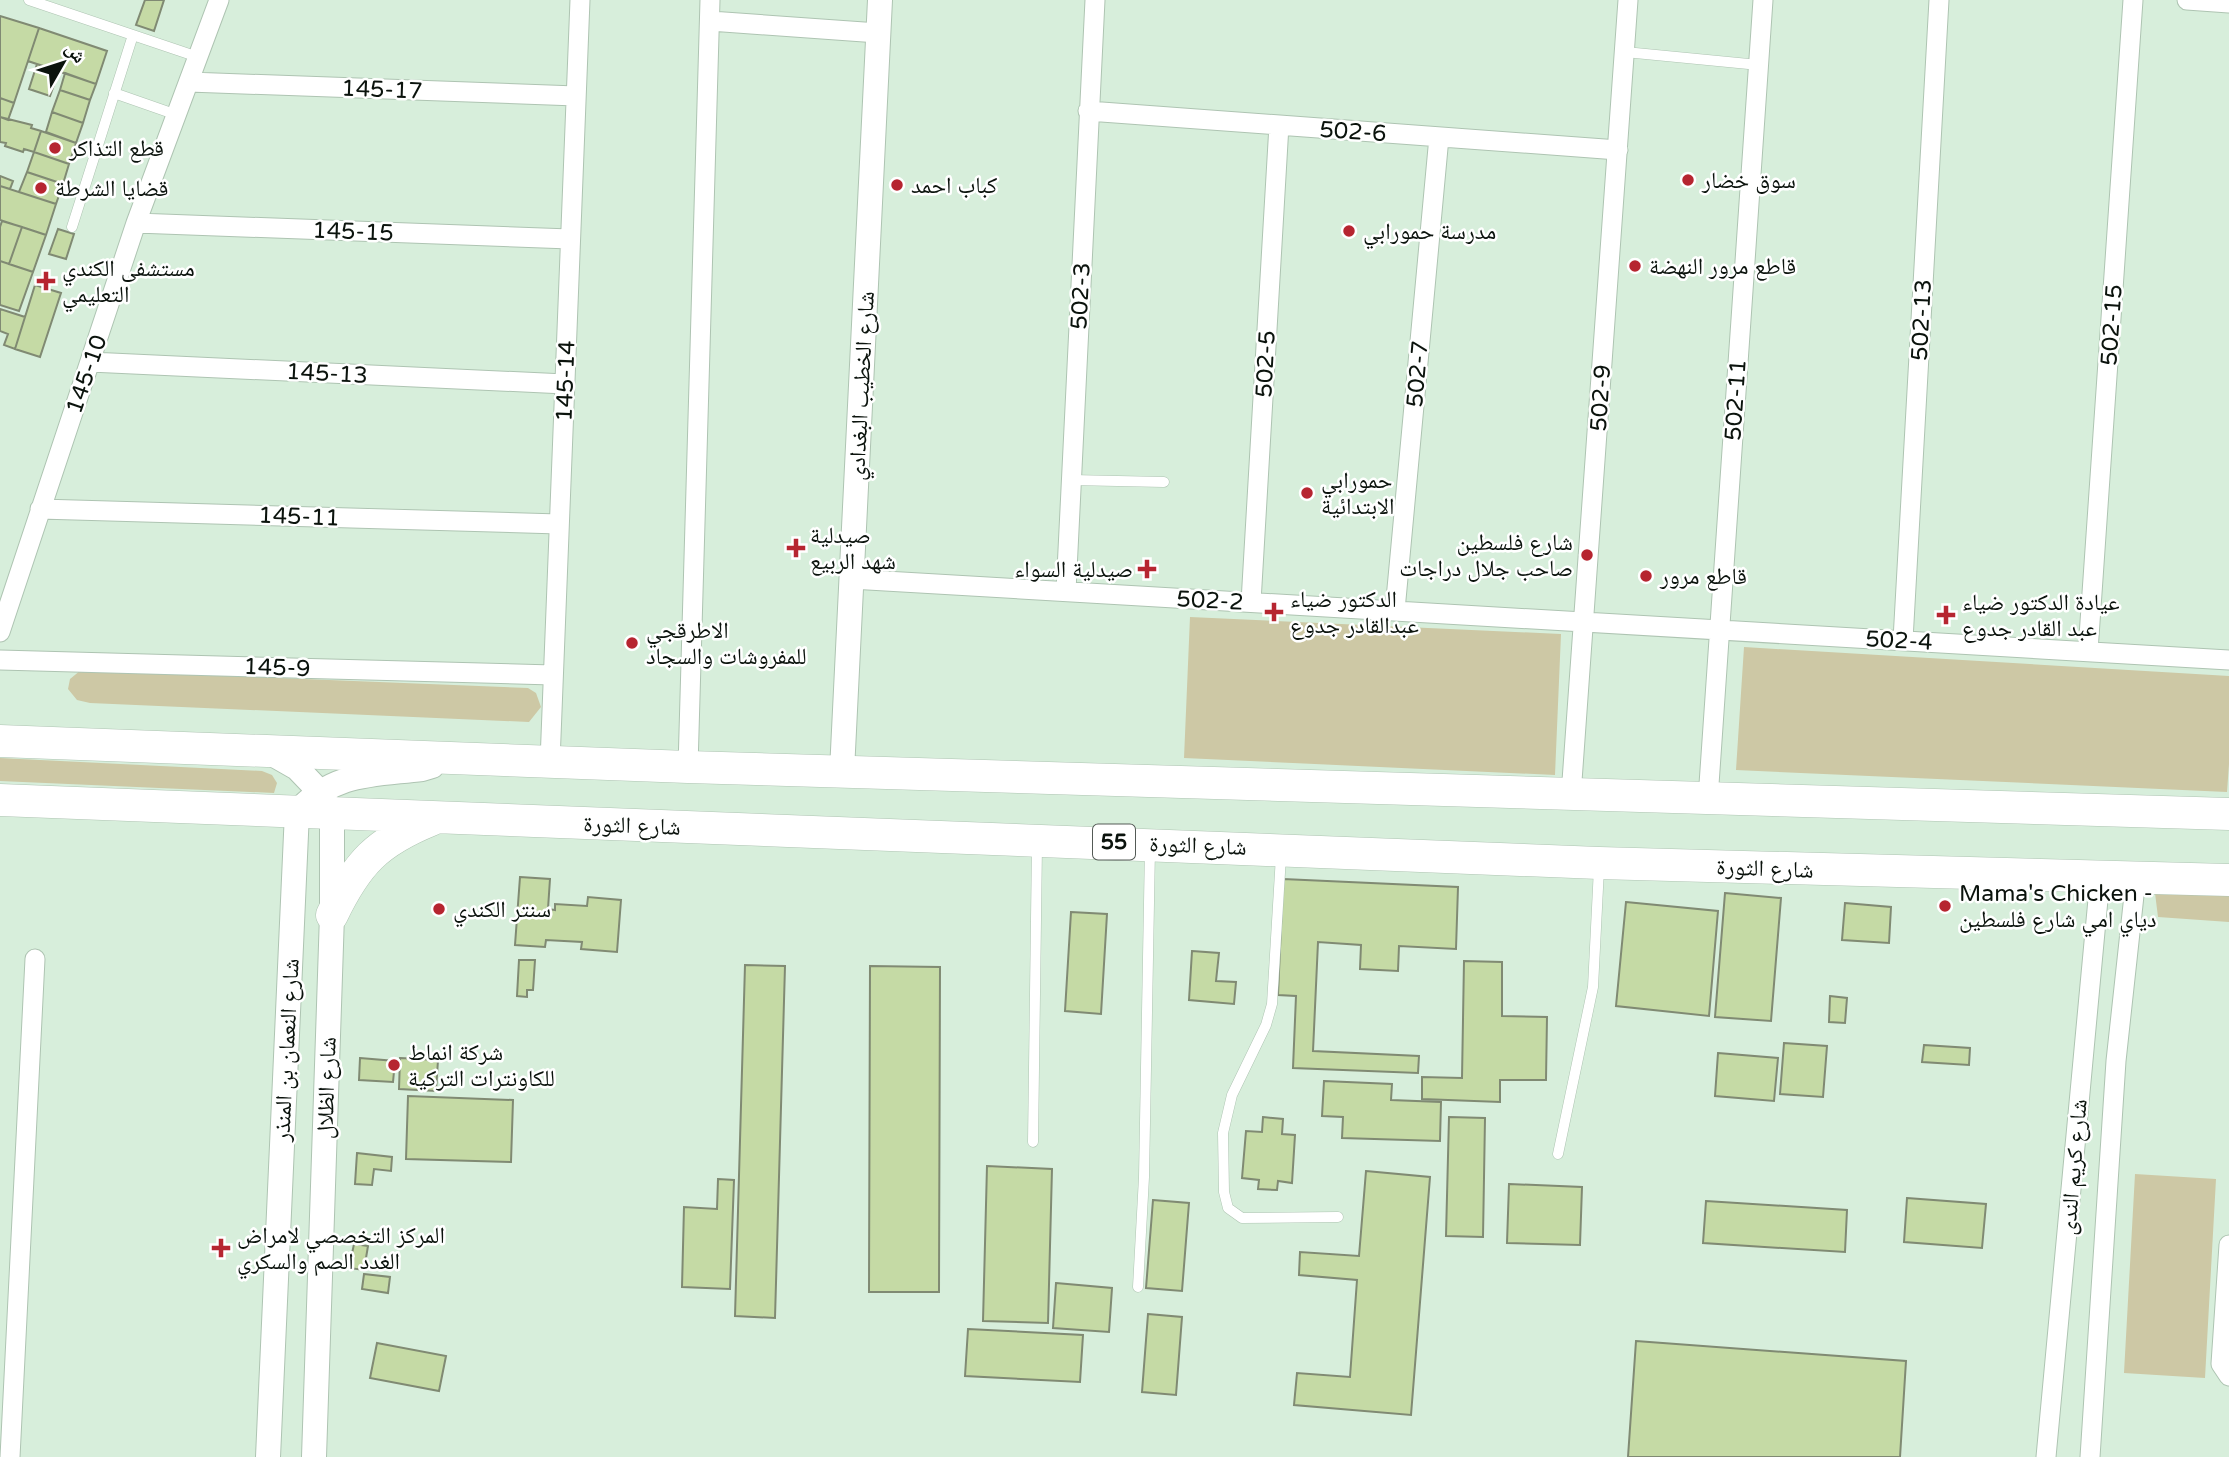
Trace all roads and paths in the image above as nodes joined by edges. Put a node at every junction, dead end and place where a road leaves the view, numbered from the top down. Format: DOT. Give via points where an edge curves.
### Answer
graph roads {
  1 [pos="29,0"];
  2 [pos="219,0"];
  3 [pos="580,0"];
  4 [pos="710,0"];
  5 [pos="880,0"];
  6 [pos="1095,0"];
  7 [pos="1628,0"];
  8 [pos="1763,0"];
  9 [pos="1940,0"];
  10 [pos="2133,0"];
  11 [pos="2187,0"];
  12 [pos="2229,3"];
  13 [pos="710,21"];
  14 [pos="878,33"];
  15 [pos="132,35"];
  16 [pos="1625,52"];
  17 [pos="198,57"];
  18 [pos="1759,65"];
  19 [pos="189,82"];
  20 [pos="114,93"];
  21 [pos="576,96"];
  22 [pos="1088,111"];
  23 [pos="177,115"];
  24 [pos="1279,125"];
  25 [pos="1438,137"];
  26 [pos="1618,150"];
  27 [pos="136,223"];
  28 [pos="72,226"];
  29 [pos="570,239"];
  30 [pos="90,362"];
  31 [pos="565,384"];
  32 [pos="1072,481"];
  33 [pos="1164,482"];
  34 [pos="40,509"];
  35 [pos="559,524"];
  36 [pos="851,579"];
  37 [pos="1066,591"];
  38 [pos="1251,602"];
  39 [pos="1395,610"];
  40 [pos="1584,622"];
  41 [pos="1652,625"];
  42 [pos="1719,629"];
  43 [pos="0,632"];
  44 [pos="1903,640"];
  45 [pos="2088,651"];
  46 [pos="0,660"];
  47 [pos="2229,660"];
  48 [pos="553,675"];
  49 [pos="0,741"];
  50 [pos="265,750"];
  51 [pos="452,759"];
  52 [pos="550,762"];
  53 [pos="688,766"];
  54 [pos="842,771"];
  55 [pos="1571,795"];
  56 [pos="1708,799"];
  57 [pos="0,800"];
  58 [pos="316,805"];
  59 [pos="2229,814"];
  60 [pos="436,818"];
  61 [pos="1037,839"];
  62 [pos="1150,844"];
  63 [pos="1281,848"];
  64 [pos="1599,863"];
  65 [pos="2136,877"];
  66 [pos="2100,878"];
  67 [pos="2229,880"];
  68 [pos="332,915"];
  69 [pos="35,959"];
  70 [pos="1033,1142"];
  71 [pos="1558,1154"];
  72 [pos="1338,1217"];
  73 [pos="2229,1245"];
  74 [pos="1138,1287"];
  75 [pos="2229,1376"];
  76 [pos="10,1457"];
  77 [pos="268,1457"];
  78 [pos="314,1457"];
  79 [pos="2046,1457"];
  80 [pos="2090,1457"];
  1 -- 15 [label="lane"];
  2 -- 17 [label="street, 145-10"];
  3 -- 21 [label="street, 145-14"];
  4 -- 13 [label="street"];
  5 -- 14 [label="street, شارع الخطيب البغدادي"];
  6 -- 22 [label="street, 502-3"];
  7 -- 16 [label="street, 502-9"];
  8 -- 18 [label="street, 502-11"];
  9 -- 44 [label="street, 502-13"];
  10 -- 45 [label="street, 502-15"];
  11 -- 12 [label="street"];
  13 -- 14 [label="street"];
  13 -- 53 [label="street"];
  14 -- 36 [label="street, شارع الخطيب البغدادي"];
  15 -- 17 [label="lane"];
  15 -- 20 [label="lane"];
  16 -- 18 [label="lane"];
  16 -- 26 [label="street, 502-9"];
  17 -- 19 [label="street, 145-10"];
  18 -- 42 [label="street, 502-11"];
  19 -- 21 [label="street, 145-17"];
  19 -- 23 [label="street, 145-10"];
  20 -- 23 [label="lane"];
  20 -- 28 [label="lane"];
  21 -- 29 [label="street, 145-14"];
  22 -- 24 [label="street, 502-6"];
  22 -- 32 [label="street, 502-3"];
  23 -- 27 [label="street, 145-10"];
  24 -- 25 [label="street, 502-6"];
  24 -- 38 [label="street, 502-5"];
  25 -- 26 [label="street, 502-6"];
  25 -- 39 [label="street, 502-7"];
  26 -- 40 [label="street, 502-9"];
  27 -- 29 [label="street, 145-15"];
  27 -- 30 [label="street, 145-10"];
  29 -- 31 [label="street, 145-14"];
  30 -- 31 [label="street, 145-13"];
  30 -- 34 [label="street, 145-10"];
  31 -- 35 [label="street, 145-14"];
  32 -- 33 [label="lane"];
  32 -- 37 [label="street, 502-3"];
  34 -- 35 [label="street, 145-11"];
  34 -- 43 [label="street, 145-10"];
  35 -- 48 [label="street, 145-14"];
  36 -- 37 [label="street, 502-2"];
  36 -- 54 [label="street, شارع الخطيب البغدادي"];
  37 -- 38 [label="street, 502-2"];
  38 -- 39 [label="street, 502-2"];
  39 -- 40 [label="street, 502-2"];
  40 -- 41 [label="street, 502-2"];
  40 -- 55 [label="street, 502-9"];
  41 -- 42 [label="street, 502-4"];
  42 -- 44 [label="street, 502-4"];
  42 -- 56 [label="street, 502-11"];
  44 -- 45 [label="street, 502-4"];
  45 -- 47 [label="street, 502-4"];
  46 -- 48 [label="street, 145-9"];
  48 -- 52 [label="street, 145-14"];
  49 -- 50 [label="main road"];
  50 -- 51 [label="main road"];
  50 -- 58 [label="street" via="298,768"];
  51 -- 52 [label="main road"];
  51 -- 58 [label="street" via="422,769 352,777"];
  52 -- 53 [label="main road"];
  53 -- 54 [label="main road"];
  54 -- 55 [label="main road"];
  55 -- 56 [label="main road"];
  56 -- 59 [label="main road"];
  57 -- 58 [label="main road, شارع الثورة / 55"];
  58 -- 60 [label="main road, شارع الثورة / 55"];
  58 -- 68 [label="street, شارع الظلال"];
  58 -- 77 [label="street, شارع النعمان بن المنذر"];
  60 -- 61 [label="main road, شارع الثورة / 55"];
  60 -- 68 [label="main road" via="401,832 372,853 348,882"];
  61 -- 62 [label="main road, شارع الثورة / 55"];
  61 -- 70 [label="lane"];
  62 -- 63 [label="main road, شارع الثورة / 55"];
  62 -- 74 [label="lane"];
  63 -- 64 [label="main road, شارع الثورة / 55"];
  63 -- 72 [label="lane" via="1272,1004 1232,1095 1223,1133 1224,1192 1228,1208 1242,1218"];
  64 -- 66 [label="main road, شارع الثورة / 55"];
  64 -- 71 [label="lane" via="1593,987"];
  65 -- 66 [label="main road, شارع الثورة / 55"];
  65 -- 67 [label="main road, شارع الثورة / 55"];
  65 -- 80 [label="street, شارع كريم الندى" via="2116,1061"];
  66 -- 79 [label="street, شارع كريم الندى"];
  68 -- 78 [label="street, شارع الظلال"];
  69 -- 76 [label="street"];
  73 -- 75 [label="street" via="2221,1364"];
}
